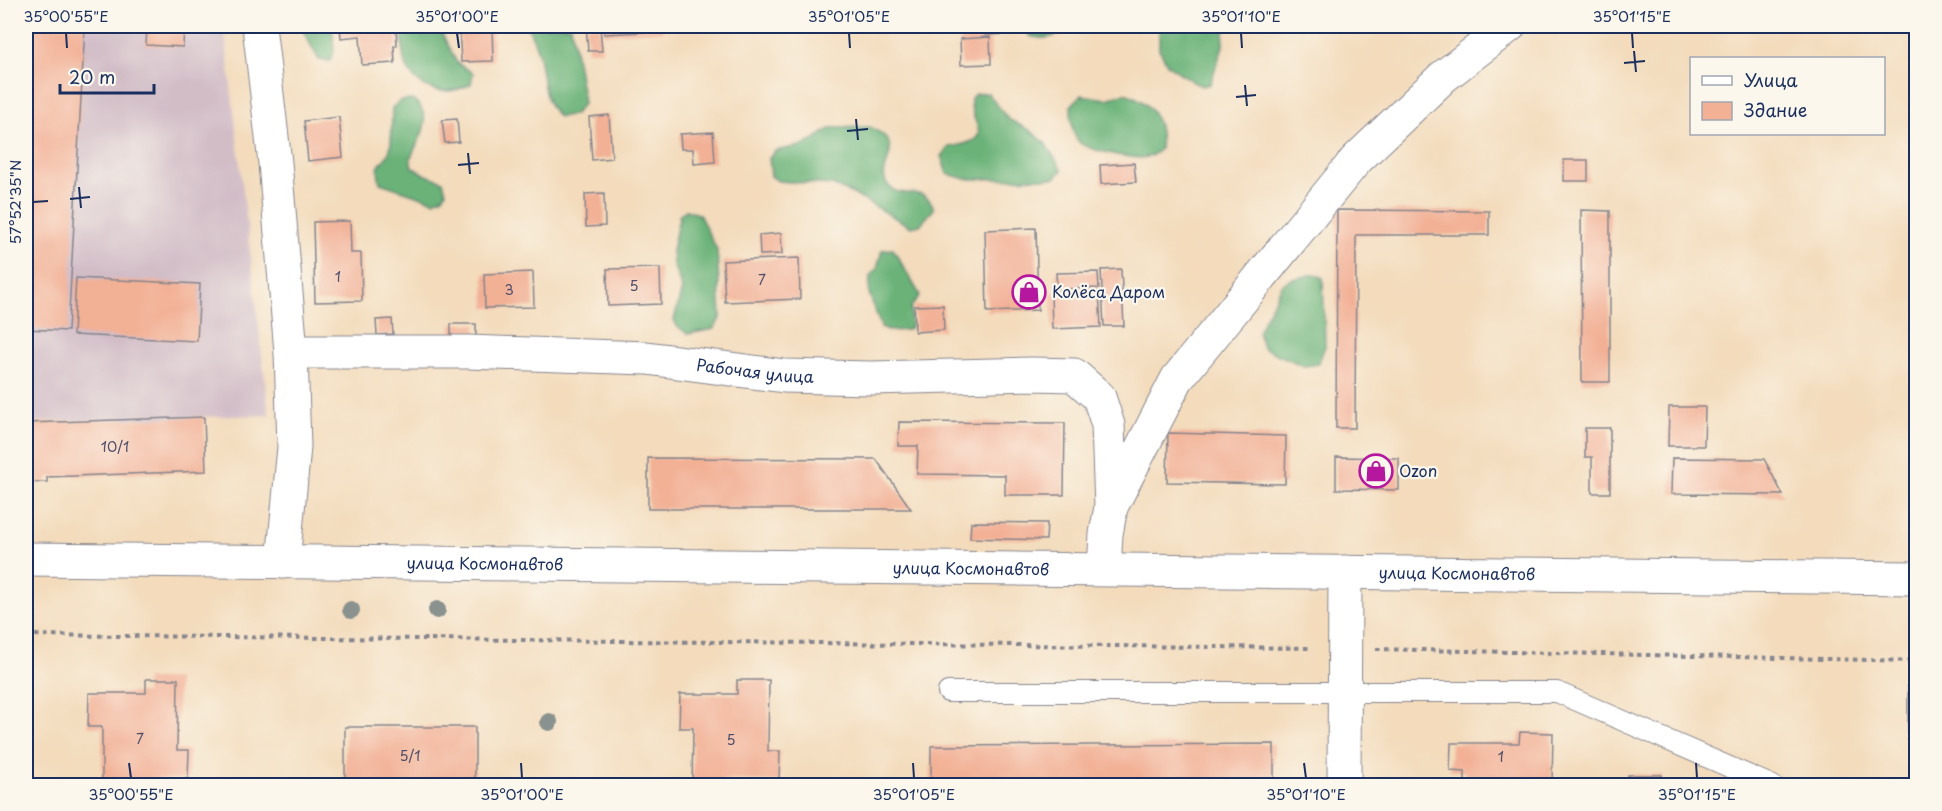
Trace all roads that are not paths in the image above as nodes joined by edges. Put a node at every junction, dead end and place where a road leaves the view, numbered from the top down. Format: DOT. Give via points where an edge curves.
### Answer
graph roads {
  1 [pos="259,26"];
  2 [pos="1509,26"];
  3 [pos="291,352"];
  4 [pos="1111,507"];
  5 [pos="26,559"];
  6 [pos="283,562"];
  7 [pos="1104,569"];
  8 [pos="1345,573"];
  9 [pos="1917,578"];
  10 [pos="948,692"];
  11 [pos="1344,692"];
  12 [pos="1344,786"];
  13 [pos="1773,786"];
  1 -- 3 [label="street"];
  2 -- 4 [label="street" via="1443,78 1341,178 1177,379"];
  3 -- 4 [label="street, Рабочая улица" via="647,358 784,376 1074,375 1099,397 1108,425"];
  3 -- 6 [label="street" via="294,447"];
  4 -- 7 [label="street"];
  5 -- 6 [label="street, улица Космонавтов"];
  6 -- 7 [label="street, улица Космонавтов"];
  7 -- 8 [label="street, улица Космонавтов"];
  8 -- 9 [label="street, улица Космонавтов"];
  8 -- 11 [label="street"];
  10 -- 11 [label="lane"];
  11 -- 12 [label="street"];
  11 -- 13 [label="lane" via="1557,692"];
}
